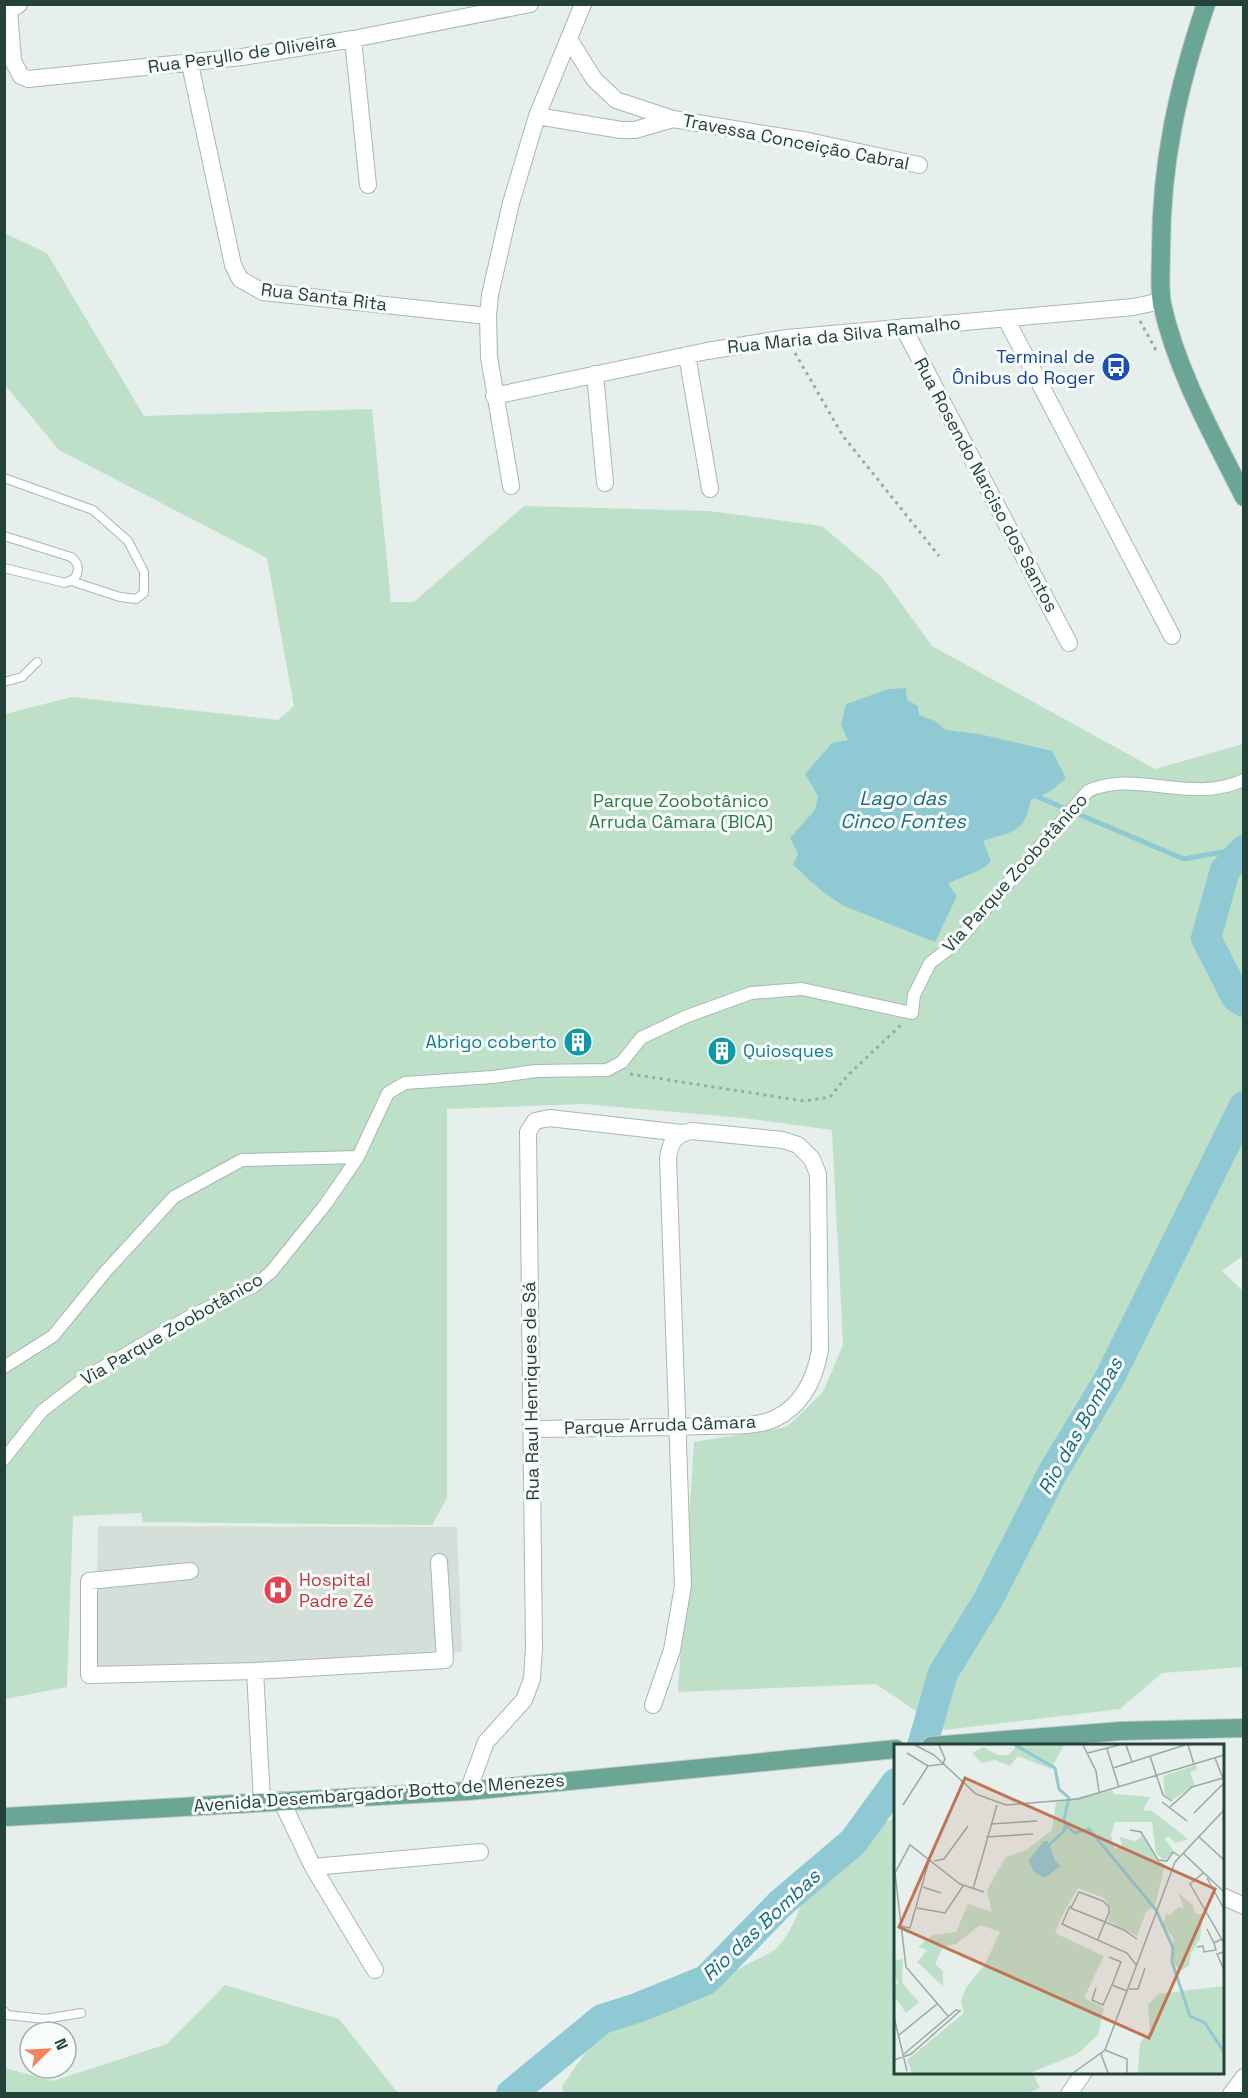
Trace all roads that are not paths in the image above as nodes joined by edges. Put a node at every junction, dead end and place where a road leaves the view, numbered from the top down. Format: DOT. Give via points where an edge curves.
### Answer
graph roads {
  1 [pos="530,4"];
  2 [pos="583,4"];
  3 [pos="1206,4"];
  4 [pos="10,9"];
  5 [pos="353,39"];
  6 [pos="569,39"];
  7 [pos="190,64"];
  8 [pos="537,116"];
  9 [pos="673,119"];
  10 [pos="919,165"];
  11 [pos="368,185"];
  12 [pos="1162,302"];
  13 [pos="488,316"];
  14 [pos="1006,319"];
  15 [pos="903,327"];
  16 [pos="687,355"];
  17 [pos="595,374"];
  18 [pos="494,396"];
  19 [pos="4,478"];
  20 [pos="604,483"];
  21 [pos="511,486"];
  22 [pos="710,489"];
  23 [pos="1244,497"];
  24 [pos="4,536"];
  25 [pos="4,568"];
  26 [pos="71,581"];
  27 [pos="1172,636"];
  28 [pos="1069,643"];
  29 [pos="37,662"];
  30 [pos="4,682"];
  31 [pos="1244,780"];
  32 [pos="681,1133"];
  33 [pos="358,1157"];
  34 [pos="4,1367"];
  35 [pos="678,1427"];
  36 [pos="531,1429"];
  37 [pos="4,1459"];
  38 [pos="439,1562"];
  39 [pos="190,1570"];
  40 [pos="255,1671"];
  41 [pos="653,1704"];
  42 [pos="1244,1728"];
  43 [pos="956,1744"];
  44 [pos="894,1749"];
  45 [pos="468,1791"];
  46 [pos="281,1800"];
  47 [pos="262,1801"];
  48 [pos="4,1817"];
  49 [pos="480,1852"];
  50 [pos="314,1867"];
  51 [pos="1224,1896"];
  52 [pos="1244,1906"];
  53 [pos="375,1970"];
  54 [pos="4,2011"];
  55 [pos="81,2013"];
  56 [pos="1083,2074"];
  57 [pos="1244,2078"];
  58 [pos="1070,2094"];
  59 [pos="1231,2094"];
  1 -- 5 [label="street, Rua Peryllo de Oliveira"];
  2 -- 6 [label="street"];
  3 -- 12 [label="main road" via="1172,121 1166,160 1161,212"];
  4 -- 7 [label="street, Rua Peryllo de Oliveira" via="13,61 21,76 28,79"];
  5 -- 7 [label="street, Rua Peryllo de Oliveira"];
  5 -- 11 [label="street"];
  6 -- 8 [label="street"];
  6 -- 9 [label="street, Travessa Conceição Cabral" via="594,79 616,100"];
  7 -- 13 [label="street, Rua Santa Rita" via="233,265 240,279 263,292"];
  8 -- 9 [label="street, Travessa Conceição Cabral" via="621,130"];
  8 -- 13 [label="street" via="511,203"];
  9 -- 10 [label="street, Travessa Conceição Cabral" via="808,141"];
  12 -- 14 [label="street, Rua Maria da Silva Ramalho"];
  12 -- 23 [label="main road" via="1184,370"];
  13 -- 18 [label="street"];
  14 -- 15 [label="street, Rua Maria da Silva Ramalho"];
  14 -- 27 [label="street"];
  15 -- 16 [label="street, Rua Maria da Silva Ramalho" via="787,338"];
  15 -- 28 [label="street, Rua Rosendo Narciso dos Santos"];
  16 -- 17 [label="street, Rua Maria da Silva Ramalho"];
  16 -- 22 [label="street"];
  17 -- 18 [label="street, Rua Maria da Silva Ramalho"];
  17 -- 20 [label="street"];
  18 -- 21 [label="street"];
  19 -- 26 [label="lane" via="93,510 128,541 144,573 144,592 136,599 120,597"];
  24 -- 26 [label="lane" via="71,557 79,571"];
  25 -- 26 [label="lane" via="65,583"];
  29 -- 30 [label="lane" via="21,677"];
  31 -- 33 [label="street, Via Parque Zoobotânico" via="1202,790 1119,782 1088,791 956,943 930,963 914,995 912,1013 802,989 751,993 641,1038 622,1062 607,1070 536,1071 405,1083 388,1093"];
  32 -- 35 [label="street" via="674,1138 668,1158"];
  32 -- 35 [label="street, Parque Arruda Câmara" via="783,1140 798,1145 812,1159 818,1174 820,1350 816,1373 804,1394 774,1419 753,1425"];
  32 -- 36 [label="street, Rua Raul Henriques de Sá" via="549,1118 535,1121 528,1132"];
  33 -- 34 [label="street" via="242,1160 174,1197 53,1336"];
  33 -- 37 [label="street, Via Parque Zoobotânico" via="271,1272 253,1287 192,1315 86,1377 42,1411"];
  35 -- 36 [label="street, Parque Arruda Câmara"];
  35 -- 41 [label="street" via="683,1586 672,1650"];
  36 -- 45 [label="street, Rua Raul Henriques de Sá" via="531,1679 524,1700 486,1742"];
  38 -- 40 [label="street" via="445,1660"];
  39 -- 40 [label="street" via="89,1581 89,1675"];
  40 -- 47 [label="street"];
  42 -- 43 [label="main road" via="1121,1731"];
  44 -- 45 [label="main road, Avenida Desembargador Botto de Menezes"];
  45 -- 46 [label="main road, Avenida Desembargador Botto de Menezes"];
  46 -- 47 [label="main road, Avenida Desembargador Botto de Menezes"];
  46 -- 50 [label="street"];
  47 -- 48 [label="main road, Avenida Desembargador Botto de Menezes"];
  49 -- 50 [label="street"];
  50 -- 53 [label="street"];
  51 -- 52 [label="street"];
  54 -- 55 [label="lane" via="7,2015 45,2019"];
  56 -- 58 [label="street"];
  57 -- 59 [label="street"];
}
